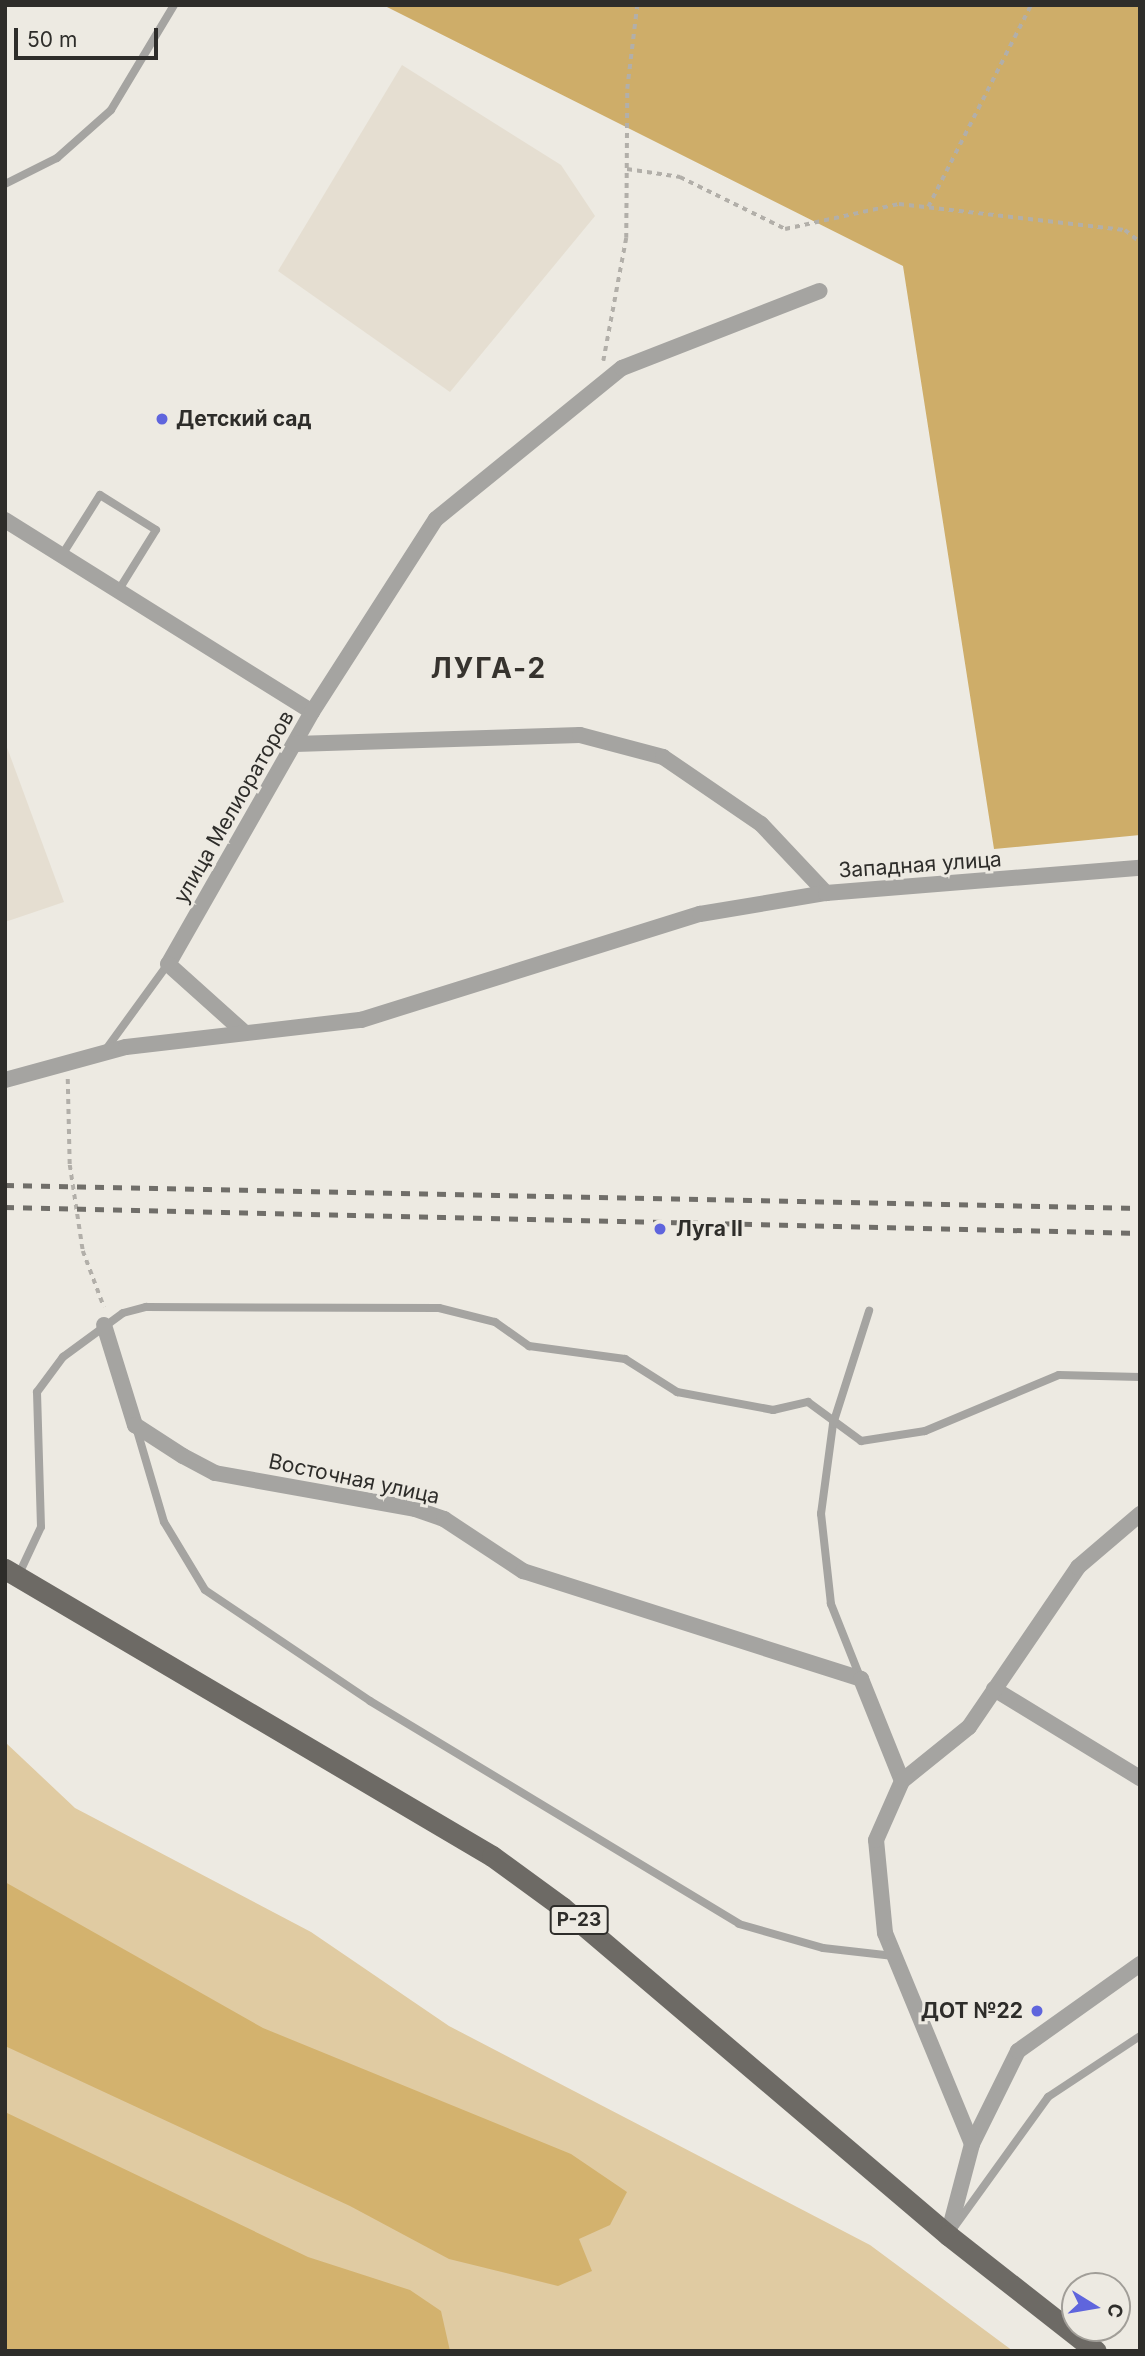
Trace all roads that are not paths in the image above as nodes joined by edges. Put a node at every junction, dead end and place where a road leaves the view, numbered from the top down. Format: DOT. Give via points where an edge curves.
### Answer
graph roads {
  1 [pos="174,5"];
  2 [pos="5,184"];
  3 [pos="820,291"];
  4 [pos="5,520"];
  5 [pos="62,555"];
  6 [pos="118,591"];
  7 [pos="312,712"];
  8 [pos="295,744"];
  9 [pos="1140,868"];
  10 [pos="826,893"];
  11 [pos="168,964"];
  12 [pos="245,1034"];
  13 [pos="103,1053"];
  14 [pos="5,1080"];
  15 [pos="869,1311"];
  16 [pos="104,1325"];
  17 [pos="1140,1377"];
  18 [pos="834,1424"];
  19 [pos="135,1425"];
  20 [pos="1140,1514"];
  21 [pos="12,1573"];
  22 [pos="861,1679"];
  23 [pos="995,1689"];
  24 [pos="1140,1778"];
  25 [pos="902,1781"];
  26 [pos="894,1956"];
  27 [pos="1140,1964"];
  28 [pos="1140,2036"];
  29 [pos="972,2144"];
  30 [pos="948,2235"];
  31 [pos="1096,2351"];
  1 -- 2 [label="lane" via="111,110 57,158"];
  3 -- 7 [label="street" via="622,368 436,519"];
  4 -- 5 [label="street, улица Мелиораторов"];
  5 -- 6 [label="street, улица Мелиораторов"];
  5 -- 6 [label="lane" via="100,495 156,530"];
  6 -- 7 [label="street, улица Мелиораторов"];
  7 -- 8 [label="street, улица Мелиораторов"];
  8 -- 10 [label="street, Западная улица" via="580,735 663,757 761,824"];
  8 -- 11 [label="street, улица Мелиораторов"];
  9 -- 10 [label="street, Западная улица"];
  10 -- 12 [label="street" via="700,914 361,1020"];
  11 -- 12 [label="street"];
  11 -- 13 [label="lane"];
  12 -- 13 [label="street"];
  13 -- 14 [label="street"];
  15 -- 18 [label="lane"];
  16 -- 18 [label="lane" via="146,1307 439,1308 495,1322 529,1346 625,1359 677,1392 773,1410 808,1402"];
  16 -- 19 [label="street"];
  16 -- 21 [label="lane" via="55,1365 37,1392 41,1527"];
  17 -- 18 [label="lane" via="1059,1375 925,1431 860,1441"];
  18 -- 22 [label="lane" via="821,1514 831,1604"];
  19 -- 22 [label="street, Восточная улица" via="215,1473 415,1509 444,1519 523,1571"];
  19 -- 26 [label="lane" via="164,1522 205,1590 370,1701 739,1924 823,1948"];
  20 -- 23 [label="street" via="1078,1567"];
  21 -- 30 [label="main road, Р-23" via="492,1856 562,1907"];
  22 -- 25 [label="street"];
  23 -- 24 [label="street"];
  23 -- 25 [label="street" via="969,1727"];
  25 -- 26 [label="street" via="876,1840 885,1933"];
  26 -- 29 [label="street"];
  27 -- 29 [label="street" via="1018,2051"];
  28 -- 30 [label="lane" via="1048,2097"];
  29 -- 30 [label="street"];
  30 -- 31 [label="main road, Р-23"];
}
